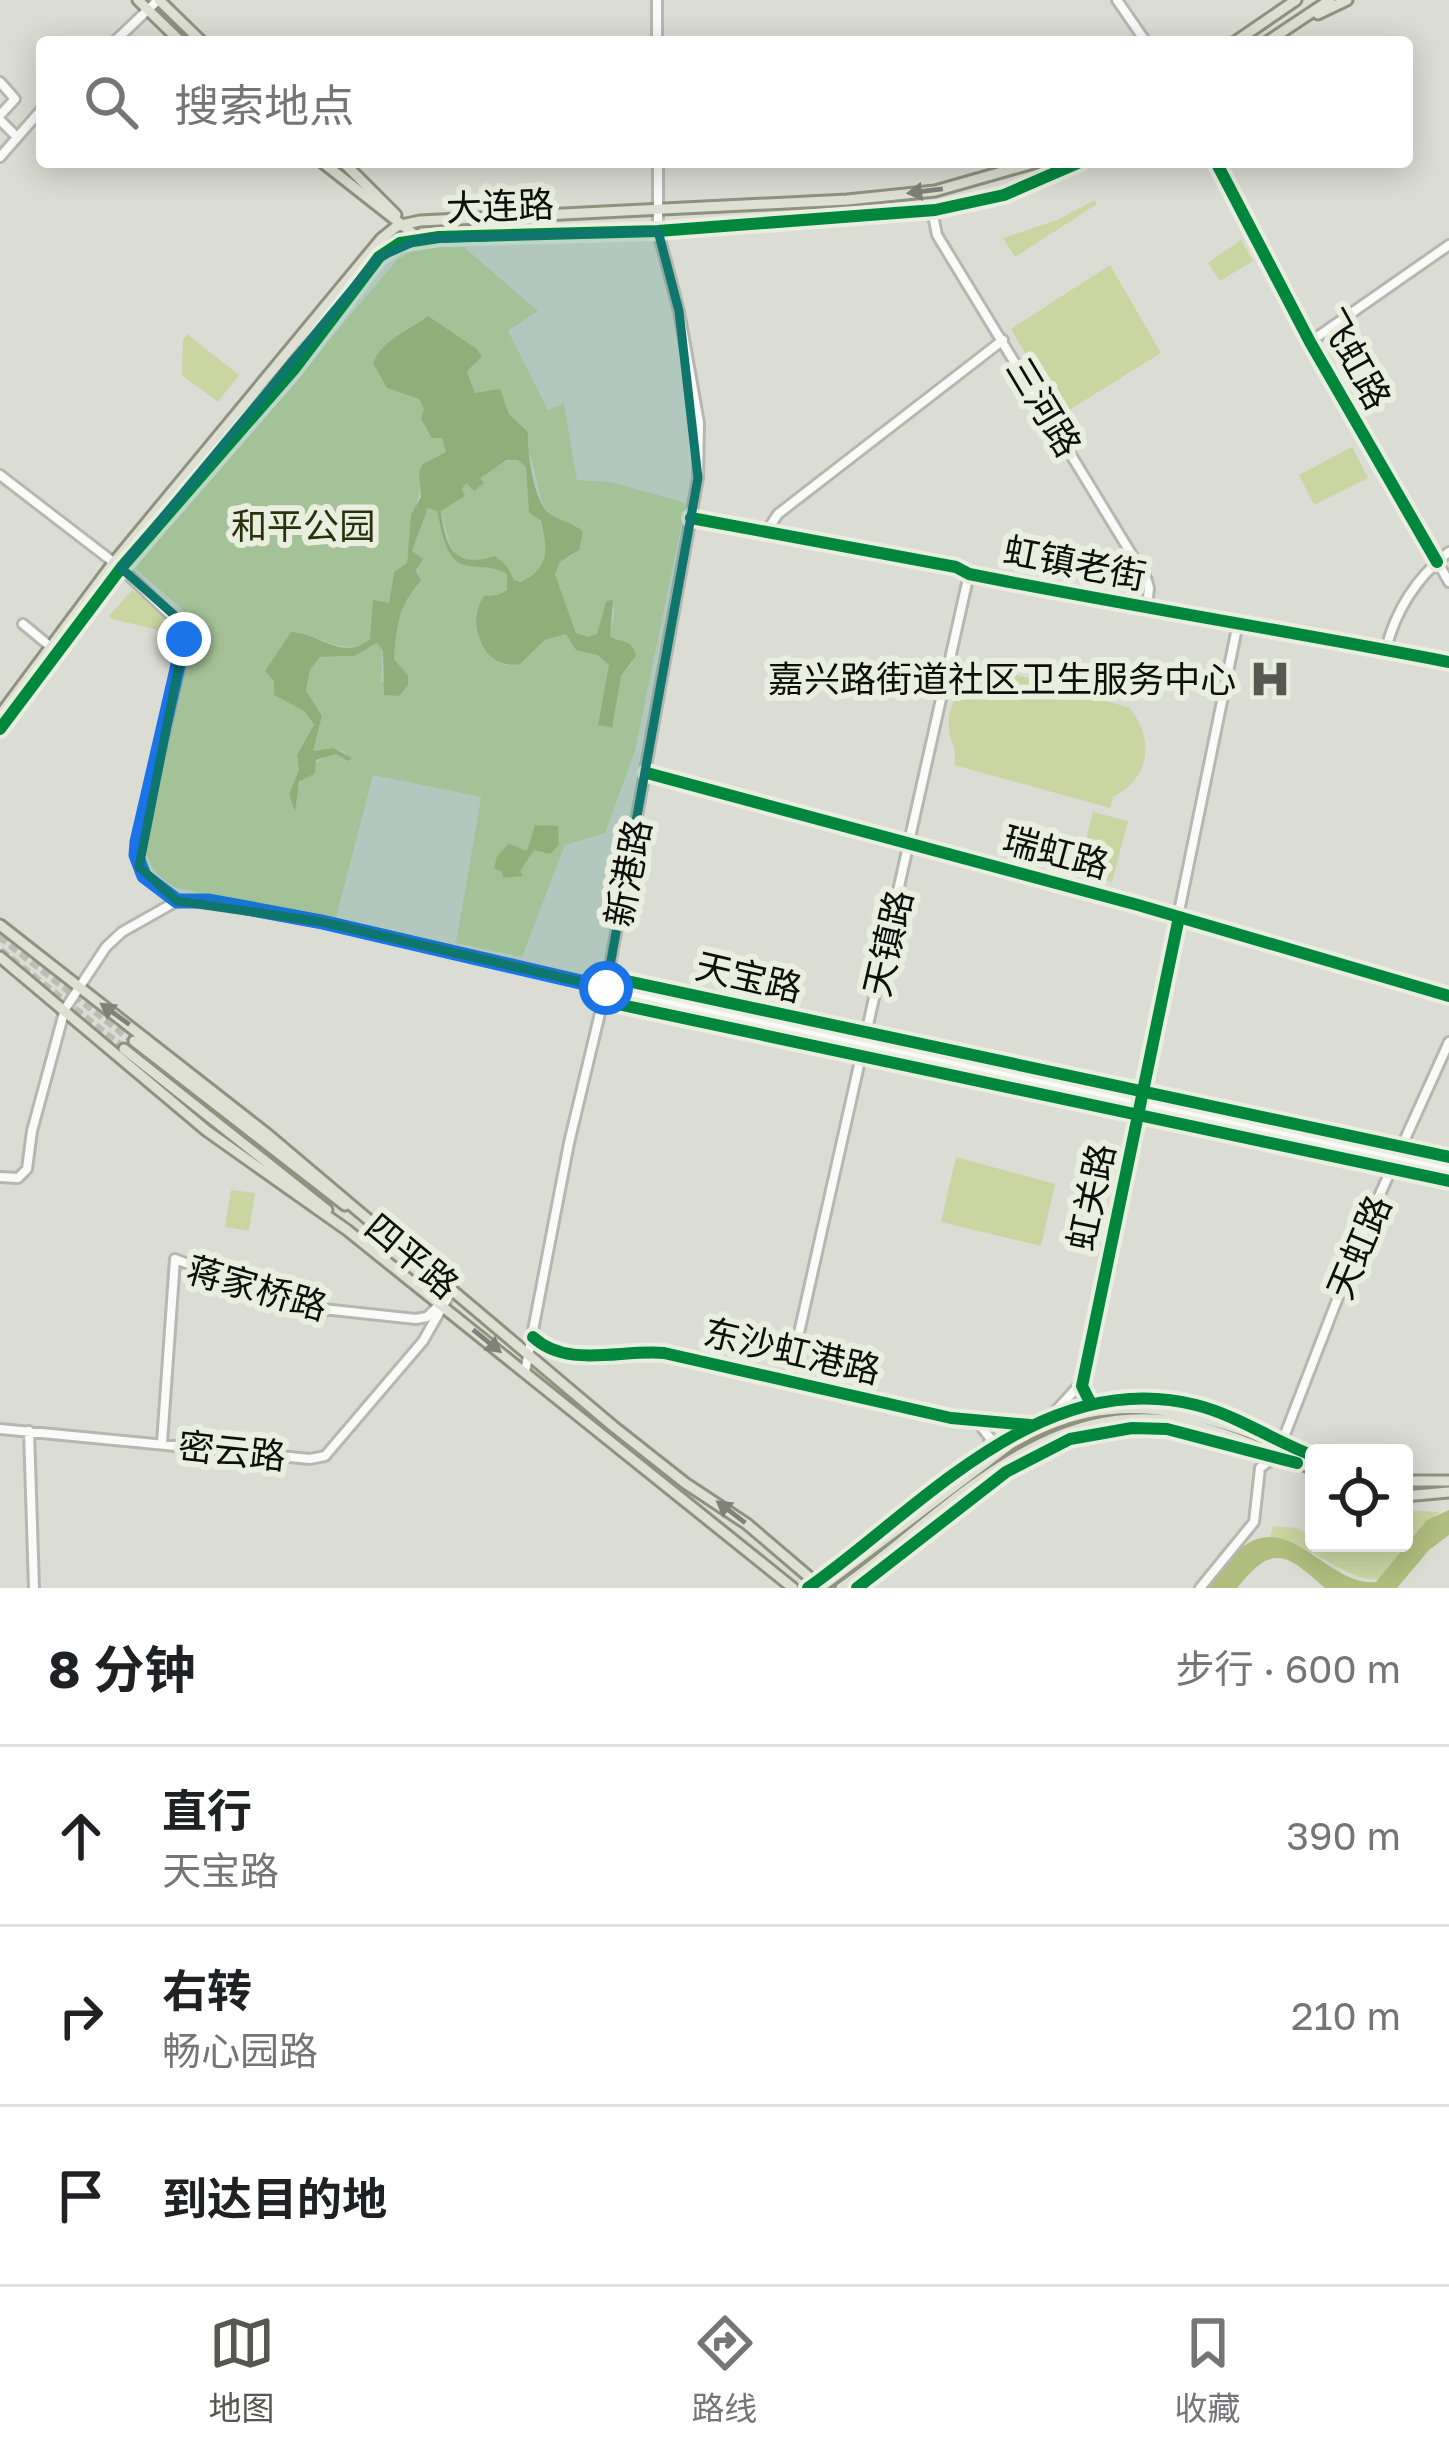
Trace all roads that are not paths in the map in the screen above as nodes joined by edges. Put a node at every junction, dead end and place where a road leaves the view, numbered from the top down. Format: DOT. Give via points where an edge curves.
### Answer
graph roads {
  1 [pos="138,0"];
  2 [pos="158,0"];
  3 [pos="657,0"];
  4 [pos="1117,0"];
  5 [pos="1296,0"];
  6 [pos="1330,0"];
  7 [pos="1347,0"];
  8 [pos="148,10"];
  9 [pos="1301,20"];
  10 [pos="120,36"];
  11 [pos="175,36"];
  12 [pos="196,36"];
  13 [pos="657,36"];
  14 [pos="1141,36"];
  15 [pos="1244,36"];
  16 [pos="1277,36"];
  17 [pos="0,82"];
  18 [pos="36,116"];
  19 [pos="0,117"];
  20 [pos="17,137"];
  21 [pos="0,157"];
  22 [pos="329,168"];
  23 [pos="349,168"];
  24 [pos="658,168"];
  25 [pos="1016,168"];
  26 [pos="1066,168"];
  27 [pos="1219,168"];
  28 [pos="932,210"];
  29 [pos="659,212"];
  30 [pos="404,224"];
  31 [pos="658,231"];
  32 [pos="420,238"];
  33 [pos="1449,244"];
  34 [pos="1003,340"];
  35 [pos="1310,343"];
  36 [pos="0,475"];
  37 [pos="692,518"];
  38 [pos="766,532"];
  39 [pos="1442,558"];
  40 [pos="117,565"];
  41 [pos="969,574"];
  42 [pos="1449,582"];
  43 [pos="1147,608"];
  44 [pos="1238,623"];
  45 [pos="23,624"];
  46 [pos="52,648"];
  47 [pos="1386,649"];
  48 [pos="1449,662"];
  49 [pos="0,715"];
  50 [pos="0,729"];
  51 [pos="646,773"];
  52 [pos="911,843"];
  53 [pos="177,901"];
  54 [pos="1179,916"];
  55 [pos="0,925"];
  56 [pos="0,957"];
  57 [pos="79,988"];
  58 [pos="606,988"];
  59 [pos="1449,996"];
  60 [pos="64,1009"];
  61 [pos="1449,1042"];
  62 [pos="865,1045"];
  63 [pos="1141,1104"];
  64 [pos="1397,1159"];
  65 [pos="1449,1169"];
  66 [pos="0,1177"];
  67 [pos="356,1209"];
  68 [pos="347,1230"];
  69 [pos="453,1288"];
  70 [pos="441,1304"];
  71 [pos="533,1337"];
  72 [pos="529,1355"];
  73 [pos="567,1356"];
  74 [pos="525,1372"];
  75 [pos="556,1378"];
  76 [pos="1084,1380"];
  77 [pos="788,1382"];
  78 [pos="1102,1410"];
  79 [pos="979,1424"];
  80 [pos="1042,1426"];
  81 [pos="0,1430"];
  82 [pos="29,1432"];
  83 [pos="162,1443"];
  84 [pos="1279,1449"];
  85 [pos="1305,1454"];
  86 [pos="986,1462"];
  87 [pos="1305,1464"];
  88 [pos="1413,1481"];
  89 [pos="1449,1481"];
  90 [pos="1449,1492"];
  91 [pos="1413,1495"];
  92 [pos="34,1588"];
  93 [pos="793,1588"];
  94 [pos="821,1588"];
  95 [pos="841,1588"];
  96 [pos="1200,1588"];
  1 -- 8 [label="main road"];
  2 -- 8 [label="street"];
  2 -- 12 [label="main road"];
  3 -- 13 [label="street"];
  4 -- 14 [label="street"];
  5 -- 15 [label="main road"];
  6 -- 9 [label="main road"];
  7 -- 9 [label="main road"];
  8 -- 10 [label="street"];
  8 -- 11 [label="main road"];
  9 -- 16 [label="main road"];
  17 -- 19 [label="street" via="15,99"];
  18 -- 20 [label="street"];
  19 -- 20 [label="street"];
  20 -- 21 [label="street"];
  22 -- 30 [label="main road"];
  23 -- 30 [label="main road"];
  24 -- 29 [label="street, 新港路"];
  25 -- 29 [label="main road, 大连路, one-way" via="935,191"];
  26 -- 28 [label="main road, 大连路" via="1004,195"];
  27 -- 35 [label="street, 飞虹路"];
  28 -- 31 [label="main road, 大连路"];
  28 -- 34 [label="street, 三河路" via="937,235"];
  29 -- 30 [label="main road, 大连路"];
  29 -- 31 [label="street, 新港路"];
  30 -- 32 [label="main road"];
  30 -- 40 [label="main road, 大连路" via="381,239"];
  31 -- 32 [label="main road, 大连路"];
  31 -- 37 [label="street, 新港路" via="699,423"];
  32 -- 40 [label="main road, 大连路" via="379,257 294,369"];
  33 -- 35 [label="street"];
  34 -- 38 [label="street" via="778,514"];
  34 -- 43 [label="street, 三河路" via="1146,578"];
  35 -- 39 [label="street, 飞虹路"];
  36 -- 40 [label="street"];
  37 -- 38 [label="street, 虹镇老街"];
  37 -- 51 [label="street, 新港路"];
  38 -- 41 [label="street, 虹镇老街"];
  39 -- 42 [label="street, 飞虹路"];
  39 -- 47 [label="street" via="1405,600"];
  40 -- 46 [label="main road, 大连路"];
  40 -- 50 [label="main road, 大连路"];
  40 -- 53 [label="street" via="175,615 184,639 136,855 144,876"];
  41 -- 43 [label="street, 虹镇老街"];
  41 -- 52 [label="street, 天镇路"];
  43 -- 44 [label="street, 虹镇老街"];
  44 -- 47 [label="street, 虹镇老街"];
  44 -- 54 [label="street, 虹关路"];
  45 -- 46 [label="street"];
  46 -- 49 [label="main road, 大连路"];
  47 -- 48 [label="street, 虹镇老街"];
  51 -- 52 [label="street, 瑞虹路"];
  51 -- 58 [label="street, 新港路"];
  52 -- 54 [label="street, 瑞虹路"];
  52 -- 62 [label="street, 天镇路"];
  53 -- 57 [label="street" via="122,932"];
  53 -- 58 [label="street, 天宝路" via="322,922"];
  54 -- 59 [label="street, 瑞虹路"];
  54 -- 63 [label="street, 虹关路"];
  55 -- 57 [label="main road, 四平路"];
  56 -- 60 [label="main road, 四平路"];
  57 -- 60 [label="street"];
  67 -- 57 [label="main road, 四平路, one-way"];
  58 -- 62 [label="street, 天宝路"];
  58 -- 71 [label="street, 新港路"];
  60 -- 66 [label="street" via="27,1169 18,1178"];
  60 -- 68 [label="main road, 四平路" via="232,1150"];
  61 -- 64 [label="street, 天虹路"];
  62 -- 63 [label="street, 天宝路"];
  62 -- 77 [label="street, 天镇路"];
  63 -- 64 [label="street, 天宝路"];
  63 -- 76 [label="street, 虹关路"];
  64 -- 65 [label="street, 天宝路"];
  64 -- 84 [label="street, 天虹路"];
  67 -- 68 [label="main road" via="129,1046"];
  67 -- 69 [label="main road, 四平路"];
  68 -- 70 [label="main road, 四平路"];
  69 -- 70 [label="street, 密云路"];
  69 -- 72 [label="main road, 四平路"];
  70 -- 74 [label="main road, 四平路, one-way"];
  70 -- 83 [label="street, 密云路" via="423,1341 325,1456"];
  70 -- 83 [label="street, 蒋家桥路" via="416,1318 304,1306 175,1258"];
  71 -- 72 [label="street, 新港路"];
  71 -- 73 [label="street"];
  72 -- 74 [label="street, 新港路"];
  72 -- 75 [label="main road, 四平路"];
  73 -- 75 [label="street" via="557,1361"];
  73 -- 77 [label="street, 东沙虹港路" via="646,1352"];
  74 -- 93 [label="main road, 四平路"];
  94 -- 75 [label="main road, 四平路, one-way"];
  76 -- 78 [label="street" via="1087,1400"];
  76 -- 80 [label="street"];
  77 -- 79 [label="street, 东沙虹港路"];
  78 -- 80 [label="main road"];
  78 -- 84 [label="main road" via="1174,1409"];
  79 -- 80 [label="street, 东沙虹港路"];
  79 -- 86 [label="street" via="990,1438"];
  80 -- 86 [label="main road"];
  81 -- 82 [label="street, 密云路"];
  82 -- 83 [label="street, 密云路"];
  82 -- 92 [label="street"];
  84 -- 85 [label="main road"];
  84 -- 87 [label="main road"];
  84 -- 95 [label="main road" via="1169,1420 1068,1429 1001,1466"];
  84 -- 96 [label="street, 天虹路" via="1258,1475 1250,1529"];
  86 -- 94 [label="main road"];
  88 -- 89 [label="main road"];
  90 -- 91 [label="main road"];
}
